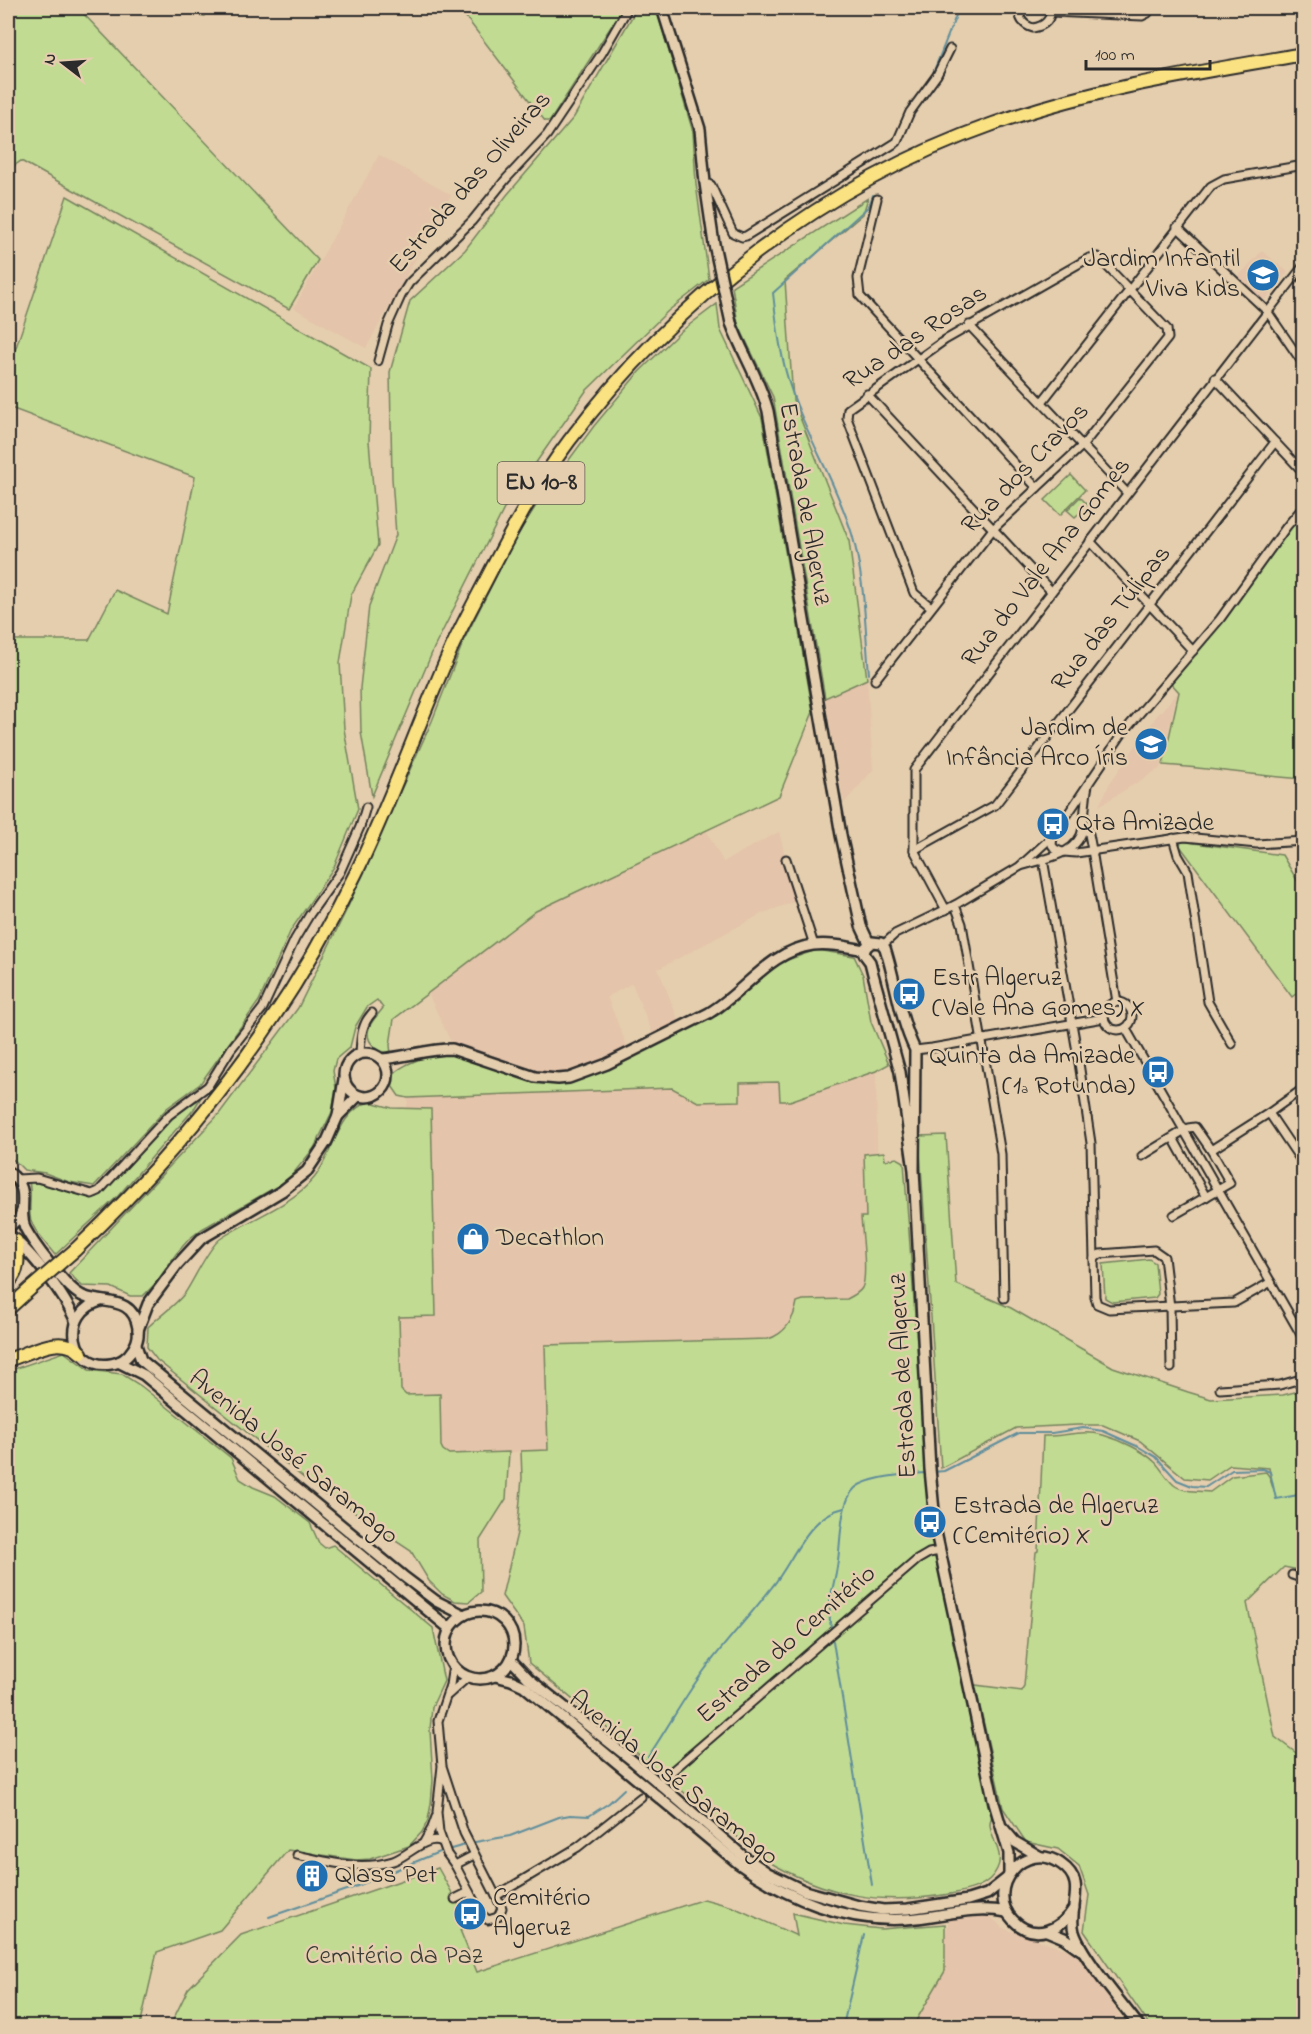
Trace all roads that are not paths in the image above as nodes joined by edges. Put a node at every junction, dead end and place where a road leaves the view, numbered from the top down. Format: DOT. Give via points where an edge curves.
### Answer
graph roads {
  1 [pos="628,8"];
  2 [pos="662,8"];
  3 [pos="1020,8"];
  4 [pos="1151,8"];
  5 [pos="1050,10"];
  6 [pos="950,49"];
  7 [pos="1304,54"];
  8 [pos="1304,165"];
  9 [pos="705,183"];
  10 [pos="877,199"];
  11 [pos="1177,227"];
  12 [pos="1304,265"];
  13 [pos="1129,288"];
  14 [pos="1267,311"];
  15 [pos="969,325"];
  16 [pos="918,358"];
  17 [pos="378,361"];
  18 [pos="1304,364"];
  19 [pos="1215,378"];
  20 [pos="867,394"];
  21 [pos="1041,402"];
  22 [pos="1275,442"];
  23 [pos="1083,446"];
  24 [pos="1304,473"];
  25 [pos="1037,488"];
  26 [pos="1127,493"];
  27 [pos="1304,506"];
  28 [pos="993,529"];
  29 [pos="1090,541"];
  30 [pos="1051,591"];
  31 [pos="1150,604"];
  32 [pos="931,607"];
  33 [pos="1193,651"];
  34 [pos="874,680"];
  35 [pos="1088,783"];
  36 [pos="366,807"];
  37 [pos="1065,819"];
  38 [pos="1083,822"];
  39 [pos="1053,836"];
  40 [pos="1173,838"];
  41 [pos="1304,841"];
  42 [pos="914,850"];
  43 [pos="1092,850"];
  44 [pos="1063,852"];
  45 [pos="786,859"];
  46 [pos="1043,860"];
  47 [pos="1019,867"];
  48 [pos="955,905"];
  49 [pos="946,910"];
  50 [pos="814,945"];
  51 [pos="867,946"];
  52 [pos="885,948"];
  53 [pos="870,962"];
  54 [pos="1116,1002"];
  55 [pos="372,1013"];
  56 [pos="1104,1018"];
  57 [pos="1073,1025"];
  58 [pos="1126,1029"];
  59 [pos="982,1040"];
  60 [pos="1232,1044"];
  61 [pos="913,1048"];
  62 [pos="894,1052"];
  63 [pos="360,1053"];
  64 [pos="404,1057"];
  65 [pos="382,1059"];
  66 [pos="388,1072"];
  67 [pos="344,1078"];
  68 [pos="1304,1088"];
  69 [pos="358,1096"];
  70 [pos="1269,1113"];
  71 [pos="338,1116"];
  72 [pos="1185,1131"];
  73 [pos="1173,1138"];
  74 [pos="1211,1150"];
  75 [pos="1142,1156"];
  76 [pos="1304,1166"];
  77 [pos="914,1170"];
  78 [pos="8,1172"];
  79 [pos="17,1179"];
  80 [pos="1218,1190"];
  81 [pos="1206,1197"];
  82 [pos="23,1209"];
  83 [pos="1174,1215"];
  84 [pos="8,1228"];
  85 [pos="12,1237"];
  86 [pos="1095,1259"];
  87 [pos="1270,1282"];
  88 [pos="8,1283"];
  89 [pos="1004,1298"];
  90 [pos="101,1301"];
  91 [pos="148,1304"];
  92 [pos="124,1306"];
  93 [pos="8,1307"];
  94 [pos="1170,1307"];
  95 [pos="76,1322"];
  96 [pos="138,1330"];
  97 [pos="1304,1340"];
  98 [pos="136,1345"];
  99 [pos="81,1353"];
  100 [pos="8,1360"];
  101 [pos="118,1362"];
  102 [pos="1171,1368"];
  103 [pos="1304,1378"];
  104 [pos="1220,1389"];
  105 [pos="940,1551"];
  106 [pos="1292,1575"];
  107 [pos="1304,1580"];
  108 [pos="464,1615"];
  109 [pos="450,1629"];
  110 [pos="512,1659"];
  111 [pos="453,1665"];
  112 [pos="495,1676"];
  113 [pos="468,1677"];
  114 [pos="446,1696"];
  115 [pos="442,1766"];
  116 [pos="664,1778"];
  117 [pos="641,1797"];
  118 [pos="437,1812"];
  119 [pos="1000,1824"];
  120 [pos="442,1842"];
  121 [pos="424,1843"];
  122 [pos="297,1855"];
  123 [pos="474,1855"];
  124 [pos="1041,1857"];
  125 [pos="455,1865"];
  126 [pos="1007,1876"];
  127 [pos="469,1892"];
  128 [pos="496,1896"];
  129 [pos="455,1899"];
  130 [pos="1074,1908"];
  131 [pos="1007,1912"];
  132 [pos="1047,1931"];
  133 [pos="1087,1956"];
  134 [pos="1138,2026"];
  1 -- 17 [label="street, Estrada das Oliveiras" via="547,135 472,221 409,283 388,325"];
  2 -- 9 [label="main road, Estrada de Algeruz" via="700,129"];
  3 -- 5 [label="street" via="1023,22 1033,28 1045,24"];
  4 -- 5 [label="street" via="1142,16"];
  6 -- 9 [label="street" via="928,90 910,112 897,142 746,236 733,233 711,185"];
  7 -- 93 [label="highway, EN 10-8, bridge" via="1072,99 992,124 938,146 849,192 769,243 702,297 637,360 568,442 519,516 453,644 357,871 297,981 258,1041 162,1163 75,1250"];
  8 -- 11 [label="street" via="1216,182"];
  9 -- 51 [label="main road, Estrada de Algeruz, bridge" via="732,323 768,411 841,835"];
  10 -- 16 [label="street" via="858,290"];
  11 -- 13 [label="street"];
  11 -- 14 [label="street"];
  12 -- 14 [label="street, Rua do Vale Ana Gomes"];
  13 -- 15 [label="street, Rua das Rosas" via="1098,257 1089,258"];
  13 -- 21 [label="street"];
  13 -- 23 [label="street, Rua dos Cravos" via="1167,329 1168,338"];
  14 -- 18 [label="street"];
  14 -- 19 [label="street, Rua do Vale Ana Gomes"];
  15 -- 16 [label="street, Rua das Rosas"];
  15 -- 21 [label="street"];
  16 -- 20 [label="street, Rua das Rosas"];
  16 -- 25 [label="street"];
  19 -- 22 [label="street"];
  19 -- 26 [label="street, Rua do Vale Ana Gomes"];
  20 -- 28 [label="street"];
  20 -- 32 [label="street, Rua das Rosas" via="848,409 847,418 914,592"];
  21 -- 23 [label="street"];
  22 -- 24 [label="street"];
  22 -- 31 [label="street, Rua das Túlipas"];
  23 -- 25 [label="street, Rua dos Cravos"];
  23 -- 26 [label="street"];
  25 -- 28 [label="street, Rua dos Cravos"];
  26 -- 29 [label="street, Rua do Vale Ana Gomes"];
  27 -- 33 [label="street"];
  28 -- 30 [label="street"];
  28 -- 32 [label="street, Rua dos Cravos"];
  29 -- 30 [label="street, Rua do Vale Ana Gomes"];
  29 -- 31 [label="street"];
  30 -- 42 [label="street, Rua do Vale Ana Gomes" via="914,771"];
  31 -- 33 [label="street"];
  31 -- 42 [label="street, Rua das Túlipas" via="995,805"];
  32 -- 34 [label="street, Rua dos Cravos"];
  33 -- 35 [label="street" via="1122,734"];
  35 -- 37 [label="street"];
  35 -- 38 [label="street"];
  36 -- 79 [label="street" via="340,872 295,939 263,1008 208,1086 170,1115 99,1191 92,1194 38,1178"];
  37 -- 38 [label="street" via="1073,815"];
  37 -- 39 [label="street"];
  38 -- 43 [label="street"];
  38 -- 44 [label="street" via="1078,842"];
  39 -- 44 [label="street" via="1052,845"];
  39 -- 47 [label="street"];
  40 -- 41 [label="street" via="1257,844"];
  40 -- 43 [label="street"];
  40 -- 60 [label="street" via="1188,872 1208,1002"];
  42 -- 49 [label="street, Rua do Vale Ana Gomes"];
  43 -- 44 [label="street"];
  43 -- 54 [label="street"];
  44 -- 46 [label="street"];
  45 -- 50 [label="street"];
  46 -- 47 [label="street"];
  46 -- 57 [label="street"];
  47 -- 48 [label="street"];
  48 -- 49 [label="street"];
  48 -- 59 [label="street" via="962,924"];
  49 -- 52 [label="street" via="895,934"];
  50 -- 51 [label="main road"];
  50 -- 64 [label="main road" via="783,954 709,1013 569,1078 535,1077 452,1049"];
  51 -- 52 [label="main road" via="878,942"];
  51 -- 53 [label="main road, Estrada de Algeruz" via="865,957"];
  52 -- 53 [label="main road" via="883,961"];
  52 -- 61 [label="main road, Estrada de Algeruz" via="901,1017"];
  53 -- 62 [label="main road, Estrada de Algeruz"];
  54 -- 56 [label="street" via="1107,1008"];
  54 -- 58 [label="street" via="1127,1005 1132,1014"];
  55 -- 63 [label="street" via="362,1031"];
  56 -- 57 [label="street"];
  56 -- 58 [label="street" via="1115,1030"];
  57 -- 59 [label="street"];
  57 -- 86 [label="street" via="1093,1164"];
  58 -- 72 [label="street"];
  59 -- 61 [label="street"];
  59 -- 89 [label="street" via="1001,1154"];
  61 -- 62 [label="main road" via="902,1041"];
  61 -- 62 [label="main road" via="911,1060 903,1062"];
  61 -- 77 [label="main road, Estrada de Algeruz"];
  62 -- 77 [label="main road, Estrada de Algeruz"];
  63 -- 65 [label="main road" via="372,1053"];
  63 -- 67 [label="main road" via="347,1063"];
  64 -- 65 [label="main road"];
  64 -- 66 [label="main road"];
  65 -- 66 [label="main road"];
  66 -- 69 [label="main road" via="381,1092 370,1097"];
  67 -- 69 [label="main road" via="350,1091"];
  67 -- 71 [label="main road"];
  68 -- 70 [label="street"];
  69 -- 71 [label="main road"];
  70 -- 74 [label="street"];
  70 -- 76 [label="street"];
  71 -- 91 [label="main road" via="307,1171 282,1191 201,1239"];
  72 -- 73 [label="street"];
  72 -- 74 [label="street" via="1195,1127"];
  72 -- 80 [label="street"];
  73 -- 75 [label="street"];
  73 -- 81 [label="street"];
  74 -- 80 [label="street" via="1230,1183"];
  77 -- 105 [label="main road, Estrada de Algeruz" via="930,1472"];
  78 -- 79 [label="main road"];
  79 -- 82 [label="main road" via="24,1198"];
  80 -- 81 [label="street"];
  80 -- 87 [label="street"];
  81 -- 83 [label="street"];
  82 -- 84 [label="main road"];
  82 -- 90 [label="main road" via="22,1221 28,1233 67,1283 83,1297"];
  85 -- 88 [label="highway" via="18,1267"];
  85 -- 95 [label="main road" via="66,1302"];
  86 -- 94 [label="street" via="1097,1304 1109,1310"];
  86 -- 94 [label="street" via="1100,1254 1159,1252 1164,1257"];
  87 -- 94 [label="street" via="1234,1303"];
  87 -- 97 [label="street"];
  90 -- 92 [label="main road"];
  90 -- 95 [label="main road" via="86,1308"];
  91 -- 92 [label="main road"];
  91 -- 96 [label="main road"];
  92 -- 96 [label="main road" via="135,1318"];
  94 -- 102 [label="street"];
  95 -- 99 [label="main road" via="75,1338"];
  96 -- 98 [label="main road"];
  98 -- 101 [label="main road"];
  98 -- 108 [label="main road, Avenida José Saramago" via="141,1360 195,1405 403,1576 436,1601"];
  99 -- 100 [label="highway" via="60,1343"];
  99 -- 101 [label="main road" via="95,1363"];
  101 -- 109 [label="main road, Avenida José Saramago" via="144,1375"];
  103 -- 104 [label="street" via="1280,1385"];
  105 -- 116 [label="street, Estrada do Cemitério" via="917,1560"];
  105 -- 119 [label="main road, Estrada de Algeruz"];
  106 -- 107 [label="street"];
  108 -- 109 [label="main road"];
  108 -- 110 [label="main road, Avenida José Saramago" via="486,1611 504,1620 514,1638"];
  109 -- 111 [label="main road" via="446,1648"];
  110 -- 112 [label="main road"];
  110 -- 126 [label="main road, Avenida José Saramago" via="529,1679 743,1856 795,1887 859,1906 908,1909 987,1894"];
  111 -- 113 [label="main road"];
  111 -- 114 [label="street"];
  112 -- 113 [label="main road, Avenida José Saramago"];
  112 -- 131 [label="main road, Avenida José Saramago" via="524,1686 738,1863 803,1900 883,1919 981,1908"];
  113 -- 114 [label="street"];
  114 -- 115 [label="street" via="437,1730"];
  115 -- 118 [label="street"];
  115 -- 123 [label="street"];
  117 -- 128 [label="street" via="578,1847"];
  118 -- 120 [label="street"];
  118 -- 121 [label="street"];
  119 -- 124 [label="main road" via="1015,1842"];
  119 -- 126 [label="main road, Estrada de Algeruz" via="1009,1853"];
  120 -- 121 [label="street" via="435,1839"];
  120 -- 125 [label="street"];
  121 -- 122 [label="street" via="409,1854 376,1865 334,1863"];
  123 -- 125 [label="street"];
  123 -- 128 [label="street"];
  124 -- 126 [label="main road" via="1023,1861"];
  124 -- 130 [label="main road" via="1068,1869 1076,1888"];
  125 -- 127 [label="street"];
  126 -- 131 [label="main road, Estrada de Algeruz" via="1003,1890"];
  127 -- 128 [label="street" via="488,1920 501,1913"];
  127 -- 129 [label="street"];
  130 -- 132 [label="main road" via="1068,1918"];
  130 -- 133 [label="main road" via="1074,1931"];
  131 -- 132 [label="main road" via="1024,1928"];
  132 -- 133 [label="main road" via="1071,1942"];
  133 -- 134 [label="main road"];
}
